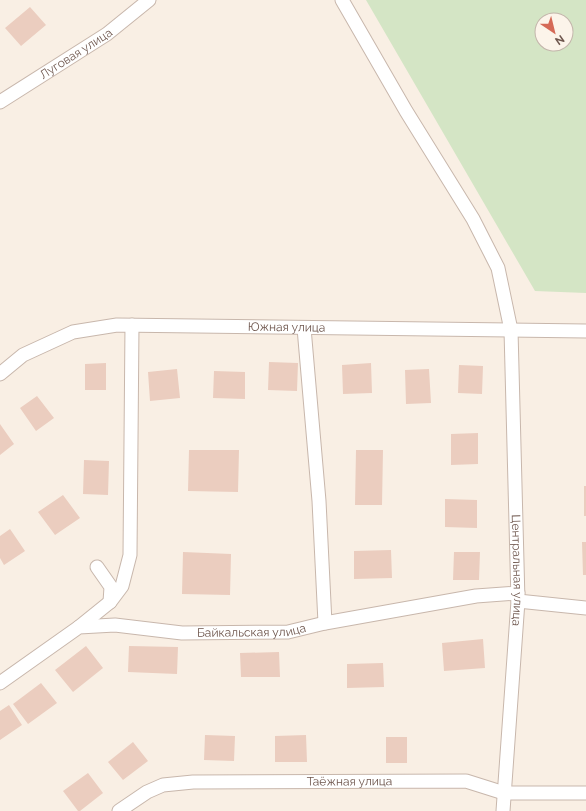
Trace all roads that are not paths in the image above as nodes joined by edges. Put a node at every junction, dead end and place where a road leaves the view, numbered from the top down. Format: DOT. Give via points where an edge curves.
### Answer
graph roads {
  1 [pos="149,0"];
  2 [pos="342,0"];
  3 [pos="0,102"];
  4 [pos="132,326"];
  5 [pos="304,328"];
  6 [pos="511,330"];
  7 [pos="586,331"];
  8 [pos="0,374"];
  9 [pos="97,567"];
  10 [pos="518,597"];
  11 [pos="110,602"];
  12 [pos="586,608"];
  13 [pos="325,623"];
  14 [pos="80,627"];
  15 [pos="0,683"];
  16 [pos="504,792"];
  17 [pos="586,793"];
  18 [pos="119,811"];
  19 [pos="503,811"];
  1 -- 3 [label="street, Луговая улица" via="107,34"];
  2 -- 6 [label="street, Центральная улица" via="406,111 473,219 498,268"];
  4 -- 5 [label="street, Южная улица"];
  4 -- 8 [label="street, Южная улица" via="117,325 73,332 23,355"];
  4 -- 11 [label="street" via="130,555 122,586"];
  5 -- 6 [label="street, Южная улица"];
  5 -- 13 [label="street" via="319,501"];
  6 -- 7 [label="street, Южная улица"];
  6 -- 10 [label="street, Центральная улица"];
  9 -- 11 [label="street" via="111,587"];
  10 -- 12 [label="street, Байкальская улица"];
  10 -- 13 [label="street, Байкальская улица" via="476,596"];
  10 -- 16 [label="street, Центральная улица"];
  11 -- 14 [label="street"];
  13 -- 14 [label="street, Байкальская улица" via="288,632 182,633 115,624"];
  14 -- 15 [label="street"];
  16 -- 17 [label="street, Таёжная улица"];
  16 -- 18 [label="street, Таёжная улица" via="466,781 192,782 163,785 147,792"];
  16 -- 19 [label="street, Центральная улица"];
}
